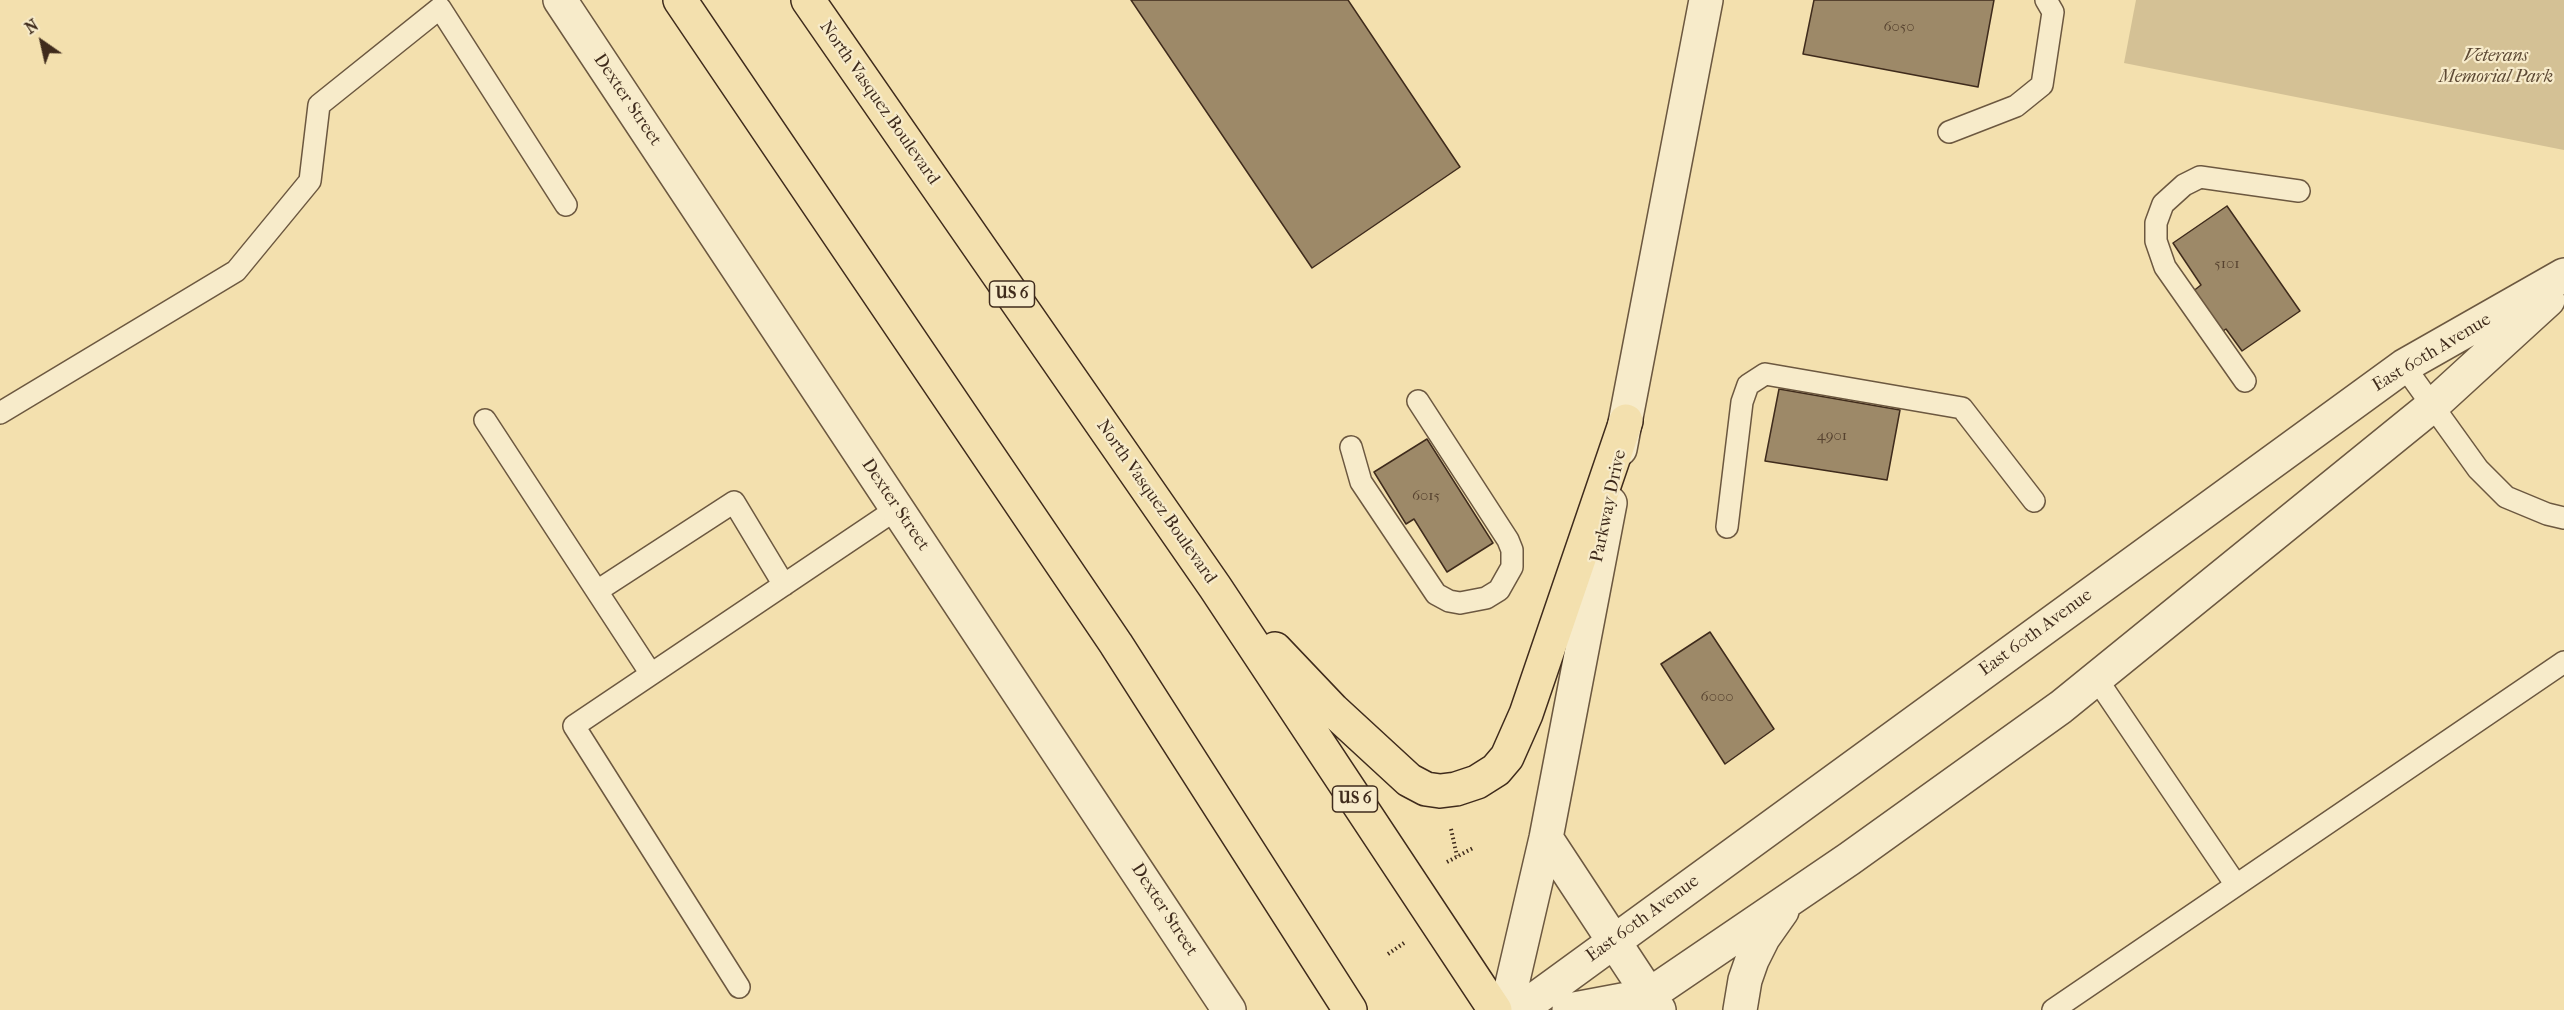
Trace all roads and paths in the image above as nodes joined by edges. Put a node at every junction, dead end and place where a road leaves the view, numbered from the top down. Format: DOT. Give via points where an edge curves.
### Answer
graph roads {
  1 [pos="560,0"];
  2 [pos="680,0"];
  3 [pos="808,0"];
  4 [pos="1706,0"];
  5 [pos="2046,0"];
  6 [pos="441,3"];
  7 [pos="1949,132"];
  8 [pos="2299,191"];
  9 [pos="566,205"];
  10 [pos="2564,275"];
  11 [pos="2564,284"];
  12 [pos="2403,366"];
  13 [pos="2245,381"];
  14 [pos="1418,401"];
  15 [pos="2432,406"];
  16 [pos="0,413"];
  17 [pos="485,420"];
  18 [pos="1626,421"];
  19 [pos="1351,447"];
  20 [pos="2034,501"];
  21 [pos="898,508"];
  22 [pos="2564,518"];
  23 [pos="1727,527"];
  24 [pos="784,585"];
  25 [pos="1215,587"];
  26 [pos="597,591"];
  27 [pos="2564,662"];
  28 [pos="651,674"];
  29 [pos="2096,678"];
  30 [pos="1451,829"];
  31 [pos="1546,838"];
  32 [pos="1473,848"];
  33 [pos="1457,856"];
  34 [pos="1447,862"];
  35 [pos="2236,885"];
  36 [pos="1792,897"];
  37 [pos="1613,941"];
  38 [pos="1404,943"];
  39 [pos="1388,954"];
  40 [pos="739,987"];
  41 [pos="1654,1003"];
  42 [pos="1224,1008"];
  43 [pos="1350,1010"];
  44 [pos="1495,1010"];
  45 [pos="1506,1010"];
  46 [pos="1520,1010"];
  47 [pos="1569,1010"];
  48 [pos="1740,1010"];
  49 [pos="2053,1010"];
  1 -- 21 [label="street, Dexter Street"];
  2 -- 43 [label="highway" via="1110,634"];
  3 -- 25 [label="highway, North Vasquez Boulevard / US 6"];
  4 -- 18 [label="street, Parkway Drive"];
  5 -- 7 [label="lane" via="2053,12 2042,85 2016,106"];
  6 -- 9 [label="lane"];
  6 -- 16 [label="lane" via="320,105 310,181 236,271"];
  8 -- 13 [label="lane" via="2200,177 2163,204 2156,223 2156,241 2165,267"];
  10 -- 12 [label="street, East 60th Avenue"];
  11 -- 15 [label="street, East 60th Avenue"];
  12 -- 15 [label="lane"];
  12 -- 37 [label="street, East 60th Avenue"];
  14 -- 19 [label="lane" via="1508,540 1512,567 1499,590 1486,598 1460,603 1436,594 1362,482"];
  15 -- 22 [label="lane" via="2478,468 2506,496"];
  15 -- 29 [label="street, East 60th Avenue"];
  17 -- 26 [label="lane"];
  18 -- 25 [label="highway" via="1526,714 1507,757 1477,782 1440,791 1409,780 1333,710"];
  18 -- 31 [label="street, Parkway Drive"];
  20 -- 23 [label="lane" via="1962,408 1765,374 1748,385 1742,402"];
  21 -- 24 [label="lane"];
  21 -- 42 [label="street, Dexter Street"];
  24 -- 26 [label="lane" via="734,502"];
  24 -- 28 [label="lane"];
  25 -- 44 [label="highway, North Vasquez Boulevard / US 6"];
  26 -- 28 [label="lane"];
  27 -- 35 [label="lane"];
  28 -- 40 [label="lane" via="574,726"];
  29 -- 35 [label="lane"];
  29 -- 36 [label="street, East 60th Avenue" via="2061,707"];
  30 -- 33 [label="path"];
  31 -- 37 [label="street"];
  31 -- 45 [label="street, Parkway Drive"];
  32 -- 33 [label="path"];
  33 -- 34 [label="path"];
  35 -- 49 [label="lane"];
  36 -- 41 [label="street, East 60th Avenue"];
  36 -- 48 [label="street" via="1752,960"];
  37 -- 41 [label="street"];
  37 -- 46 [label="street, East 60th Avenue"];
  38 -- 39 [label="path"];
  41 -- 47 [label="street, East 60th Avenue"];
}
